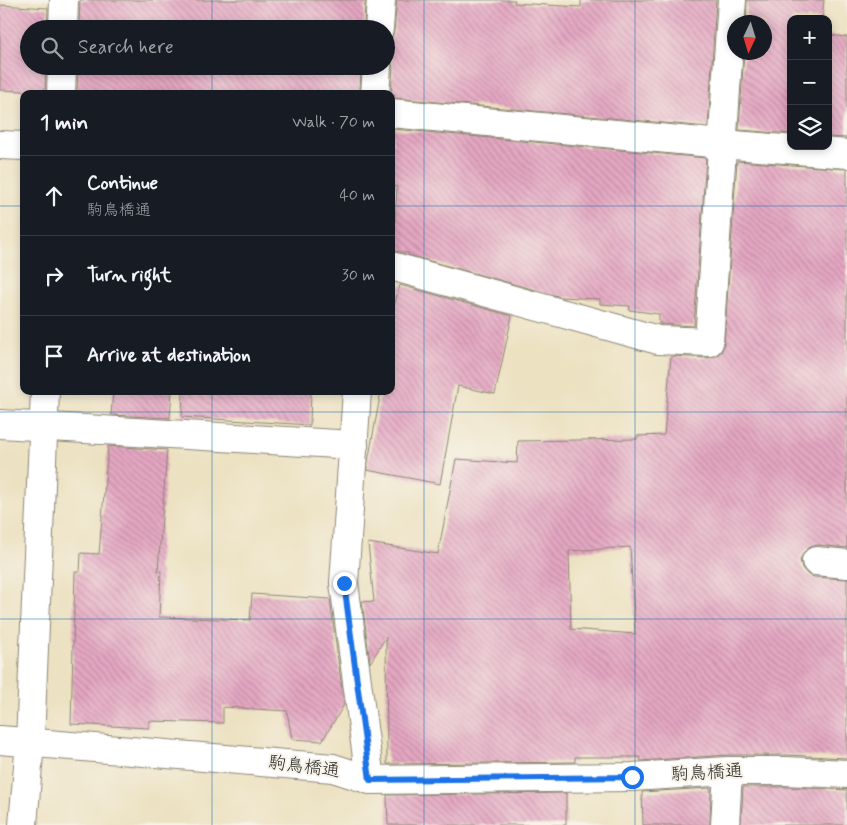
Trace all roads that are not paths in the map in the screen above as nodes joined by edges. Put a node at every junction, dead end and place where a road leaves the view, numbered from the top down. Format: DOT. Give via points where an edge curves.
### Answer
graph roads {
  1 [pos="64,0"];
  2 [pos="381,0"];
  3 [pos="732,0"];
  4 [pos="63,20"];
  5 [pos="380,20"];
  6 [pos="62,75"];
  7 [pos="376,75"];
  8 [pos="61,90"];
  9 [pos="375,90"];
  10 [pos="395,113"];
  11 [pos="722,144"];
  12 [pos="0,145"];
  13 [pos="20,146"];
  14 [pos="847,154"];
  15 [pos="395,267"];
  16 [pos="45,395"];
  17 [pos="357,395"];
  18 [pos="0,424"];
  19 [pos="43,427"];
  20 [pos="354,446"];
  21 [pos="816,561"];
  22 [pos="847,564"];
  23 [pos="0,740"];
  24 [pos="30,742"];
  25 [pos="728,771"];
  26 [pos="847,774"];
  27 [pos="370,780"];
  28 [pos="23,825"];
  29 [pos="724,825"];
  1 -- 4 [label="street"];
  2 -- 5 [label="street"];
  3 -- 11 [label="street"];
  6 -- 8 [label="street"];
  7 -- 9 [label="street"];
  10 -- 11 [label="street"];
  11 -- 14 [label="street"];
  11 -- 15 [label="street" via="709,342 658,340"];
  12 -- 13 [label="street"];
  16 -- 19 [label="street"];
  17 -- 20 [label="street"];
  18 -- 19 [label="street"];
  19 -- 20 [label="street"];
  19 -- 24 [label="street"];
  20 -- 27 [label="street" via="344,583"];
  21 -- 22 [label="street"];
  23 -- 24 [label="street, 駒鳥橋通"];
  24 -- 27 [label="street, 駒鳥橋通" via="333,768"];
  24 -- 28 [label="street"];
  25 -- 26 [label="street, 駒鳥橋通"];
  25 -- 27 [label="street, 駒鳥橋通" via="632,777"];
  25 -- 29 [label="street"];
}
